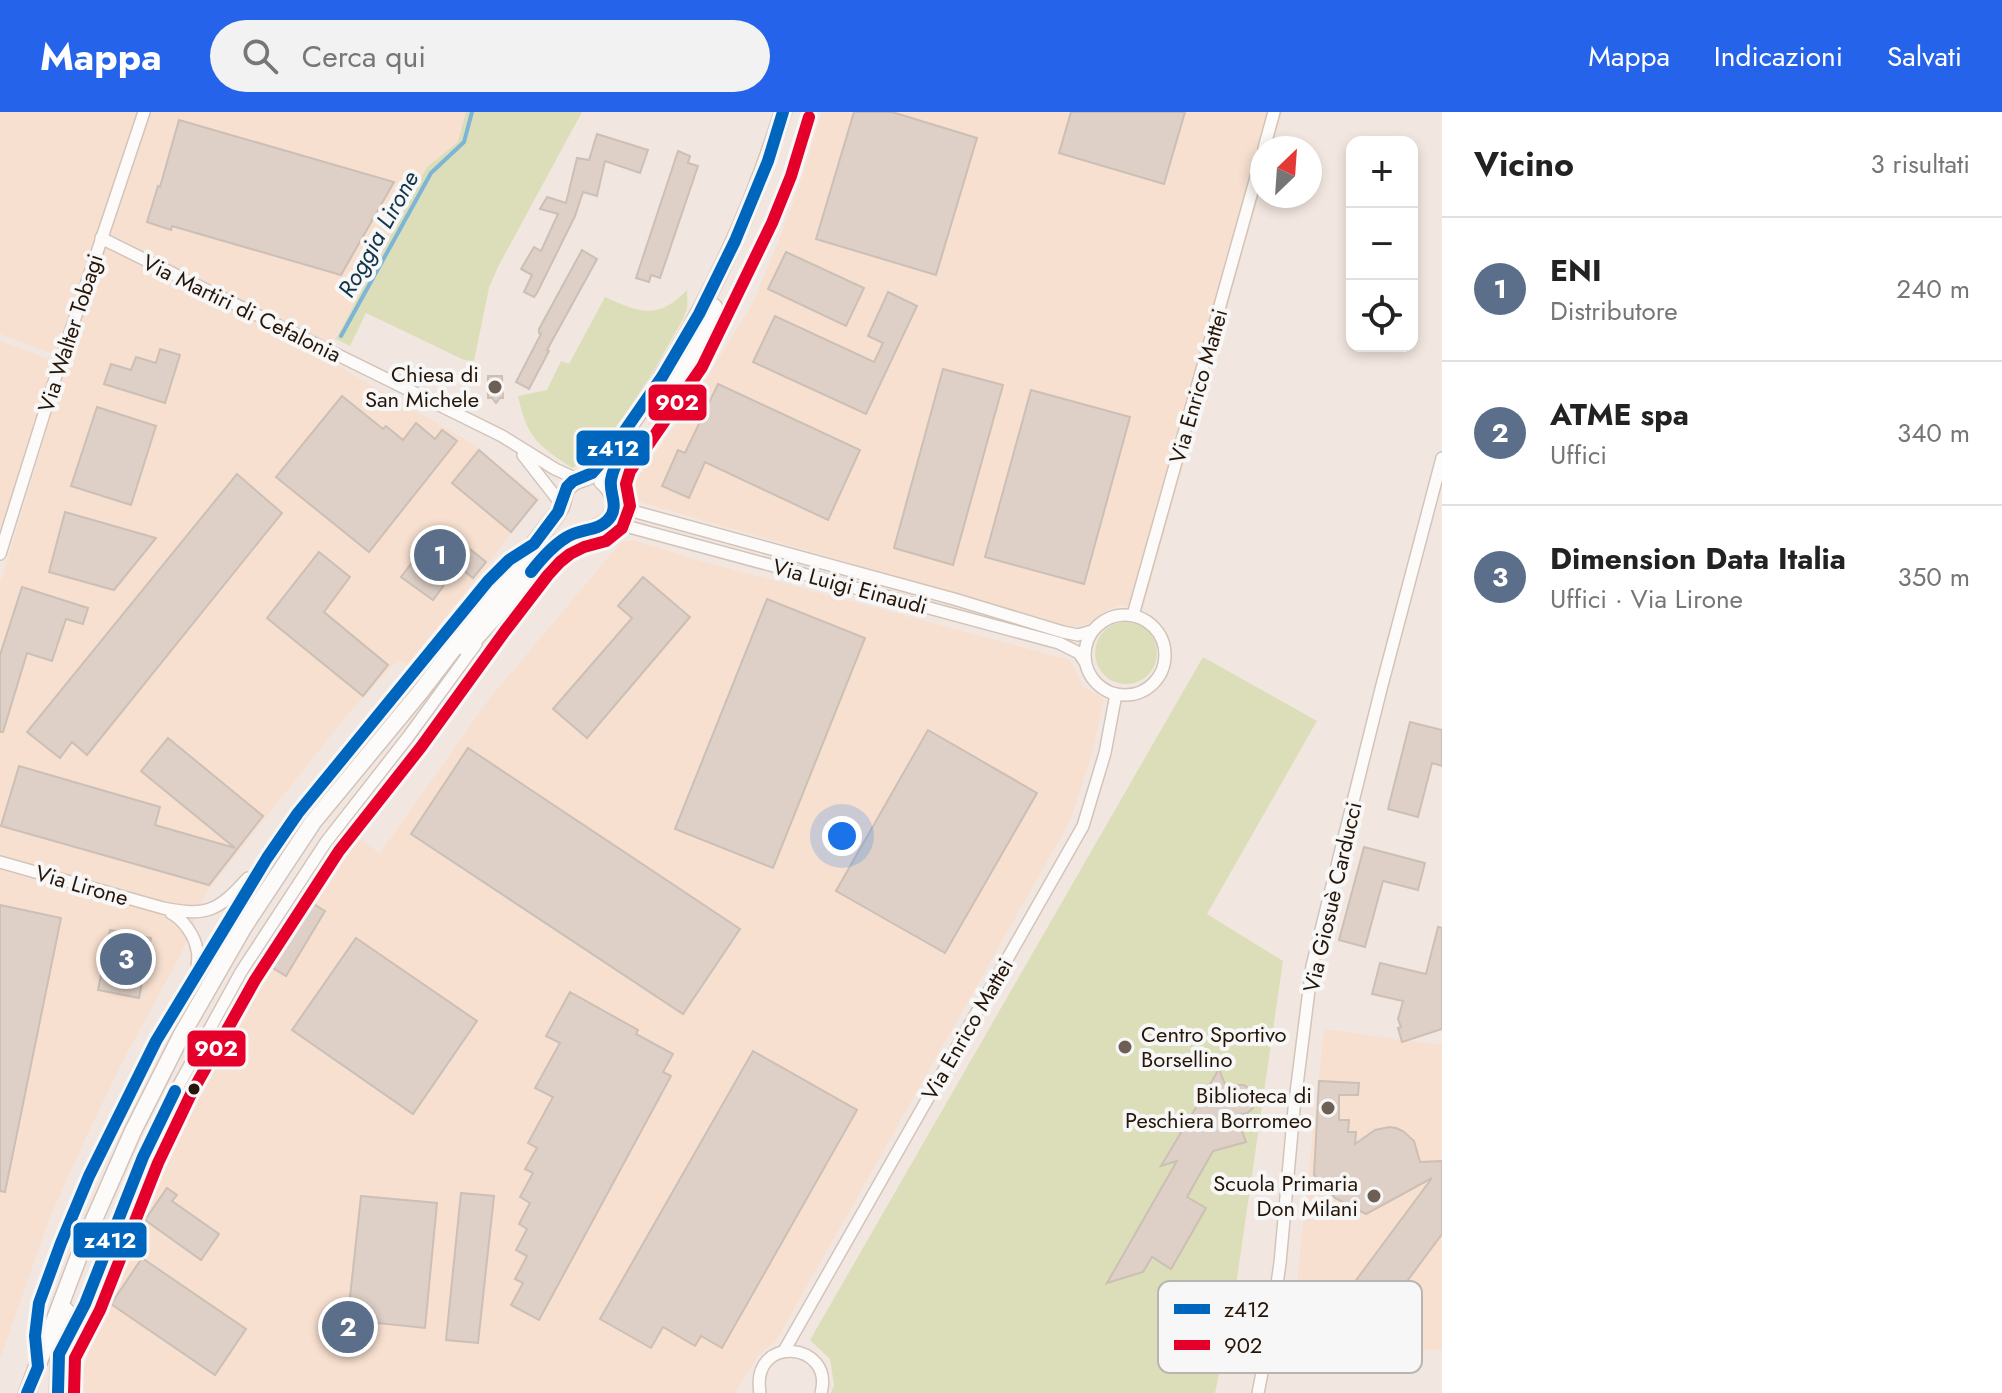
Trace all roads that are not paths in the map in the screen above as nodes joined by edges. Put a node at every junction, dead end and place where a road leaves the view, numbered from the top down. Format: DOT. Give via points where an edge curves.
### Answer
graph roads {
  1 [pos="144,112"];
  2 [pos="783,112"];
  3 [pos="794,112"];
  4 [pos="1274,112"];
  5 [pos="1267,136"];
  6 [pos="1250,199"];
  7 [pos="101,238"];
  8 [pos="512,442"];
  9 [pos="1442,458"];
  10 [pos="581,478"];
  11 [pos="610,488"];
  12 [pos="562,505"];
  13 [pos="611,513"];
  14 [pos="591,529"];
  15 [pos="534,544"];
  16 [pos="0,554"];
  17 [pos="1133,615"];
  18 [pos="492,621"];
  19 [pos="1092,631"];
  20 [pos="1085,662"];
  21 [pos="421,691"];
  22 [pos="1116,694"];
  23 [pos="267,858"];
  24 [pos="0,862"];
  25 [pos="163,908"];
  26 [pos="197,971"];
  27 [pos="72,1274"];
  28 [pos="1277,1281"];
  29 [pos="784,1351"];
  30 [pos="59,1354"];
  31 [pos="38,1367"];
  32 [pos="1262,1373"];
  33 [pos="27,1393"];
  34 [pos="58,1393"];
  35 [pos="760,1393"];
  36 [pos="821,1393"];
  37 [pos="1258,1393"];
  1 -- 7 [label="street, Via Walter Tobagi"];
  2 -- 10 [label="main road" via="755,194 711,291 639,411 608,455"];
  3 -- 11 [label="main road" via="757,217 702,333 619,459"];
  4 -- 5 [label="street"];
  6 -- 17 [label="street, Via Enrico Mattei"];
  7 -- 8 [label="street, Via Martiri di Cefalonia"];
  7 -- 16 [label="street, Via Walter Tobagi"];
  8 -- 10 [label="street, Via Martiri di Cefalonia" via="555,469"];
  8 -- 12 [label="street, Via Martiri di Cefalonia"];
  9 -- 28 [label="street, Via Giosuè Carducci" via="1312,966"];
  10 -- 11 [label="main road" via="599,479"];
  10 -- 12 [label="main road" via="566,489"];
  11 -- 13 [label="main road"];
  12 -- 14 [label="main road" via="571,523"];
  12 -- 15 [label="main road"];
  13 -- 14 [label="main road"];
  13 -- 19 [label="street, Via Luigi Einaudi" via="954,599 1063,632"];
  13 -- 20 [label="street, Via Luigi Einaudi" via="1059,643"];
  14 -- 18 [label="main road" via="553,547"];
  15 -- 21 [label="main road"];
  15 -- 23 [label="street" via="488,581"];
  17 -- 19 [label="street" via="1110,617"];
  17 -- 22 [label="street" via="1156,628 1163,639 1165,665 1141,692"];
  18 -- 21 [label="main road"];
  18 -- 30 [label="street" via="326,842 241,972 164,1112"];
  19 -- 20 [label="street"];
  20 -- 22 [label="street" via="1096,682"];
  21 -- 27 [label="main road" via="313,822 236,940 158,1079"];
  22 -- 29 [label="street, Via Enrico Mattei" via="1083,826"];
  23 -- 25 [label="street, Via Lirone" via="232,896 211,910 186,913"];
  23 -- 26 [label="street"];
  24 -- 25 [label="street, Via Lirone"];
  25 -- 26 [label="street, Via Lirone" via="193,937"];
  26 -- 31 [label="street" via="115,1122 61,1243 39,1303"];
  27 -- 30 [label="main road"];
  27 -- 31 [label="main road"];
  29 -- 35 [label="street, Via Enrico Mattei" via="765,1362"];
  29 -- 36 [label="street" via="813,1359 822,1377"];
  30 -- 34 [label="main road"];
  31 -- 33 [label="main road"];
  32 -- 37 [label="street, Via Giosuè Carducci"];
}
